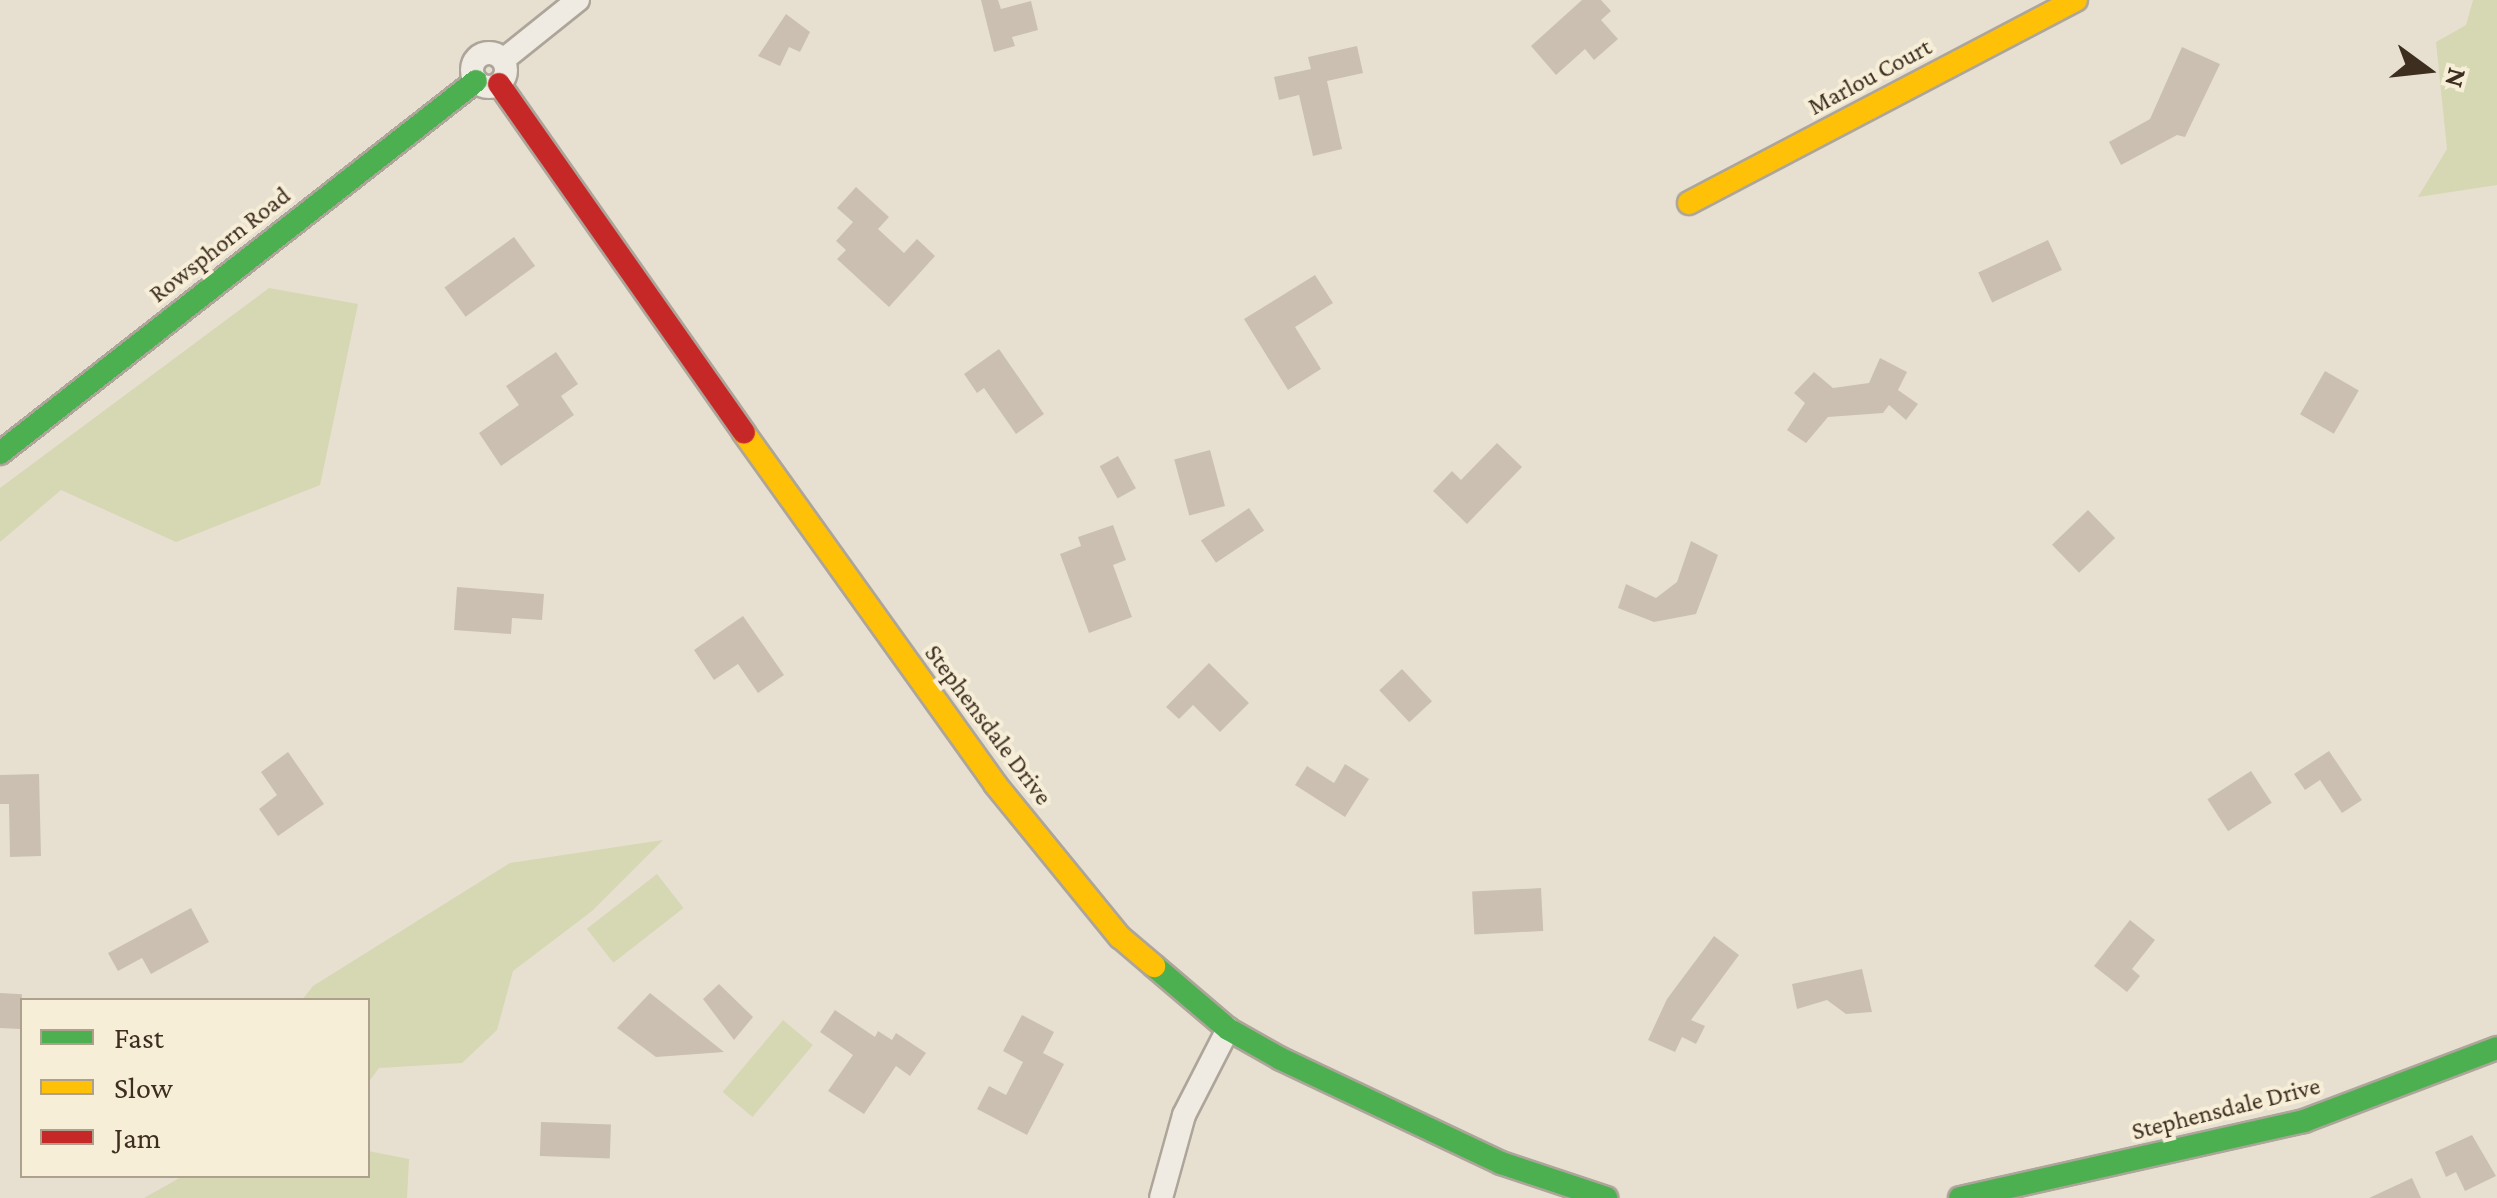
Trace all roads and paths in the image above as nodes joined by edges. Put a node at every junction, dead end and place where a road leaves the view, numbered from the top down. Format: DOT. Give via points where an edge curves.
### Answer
graph roads {
  1 [pos="578,0"];
  2 [pos="2076,0"];
  3 [pos="487,82"];
  4 [pos="1689,203"];
  5 [pos="0,453"];
  6 [pos="1228,1029"];
  7 [pos="2497,1048"];
  8 [pos="1161,1198"];
  9 [pos="1606,1198"];
  10 [pos="1960,1198"];
  1 -- 3 [label="street" via="502,60"];
  2 -- 4 [label="street, Marlou Court"];
  3 -- 5 [label="street, Rowsphorn Road"];
  3 -- 6 [label="street, Stephensdale Drive" via="995,784 1120,937"];
  6 -- 8 [label="street" via="1184,1116"];
  6 -- 9 [label="street, Stephensdale Drive" via="1413,1125"];
  7 -- 10 [label="street, Stephensdale Drive" via="2310,1119"];
}
